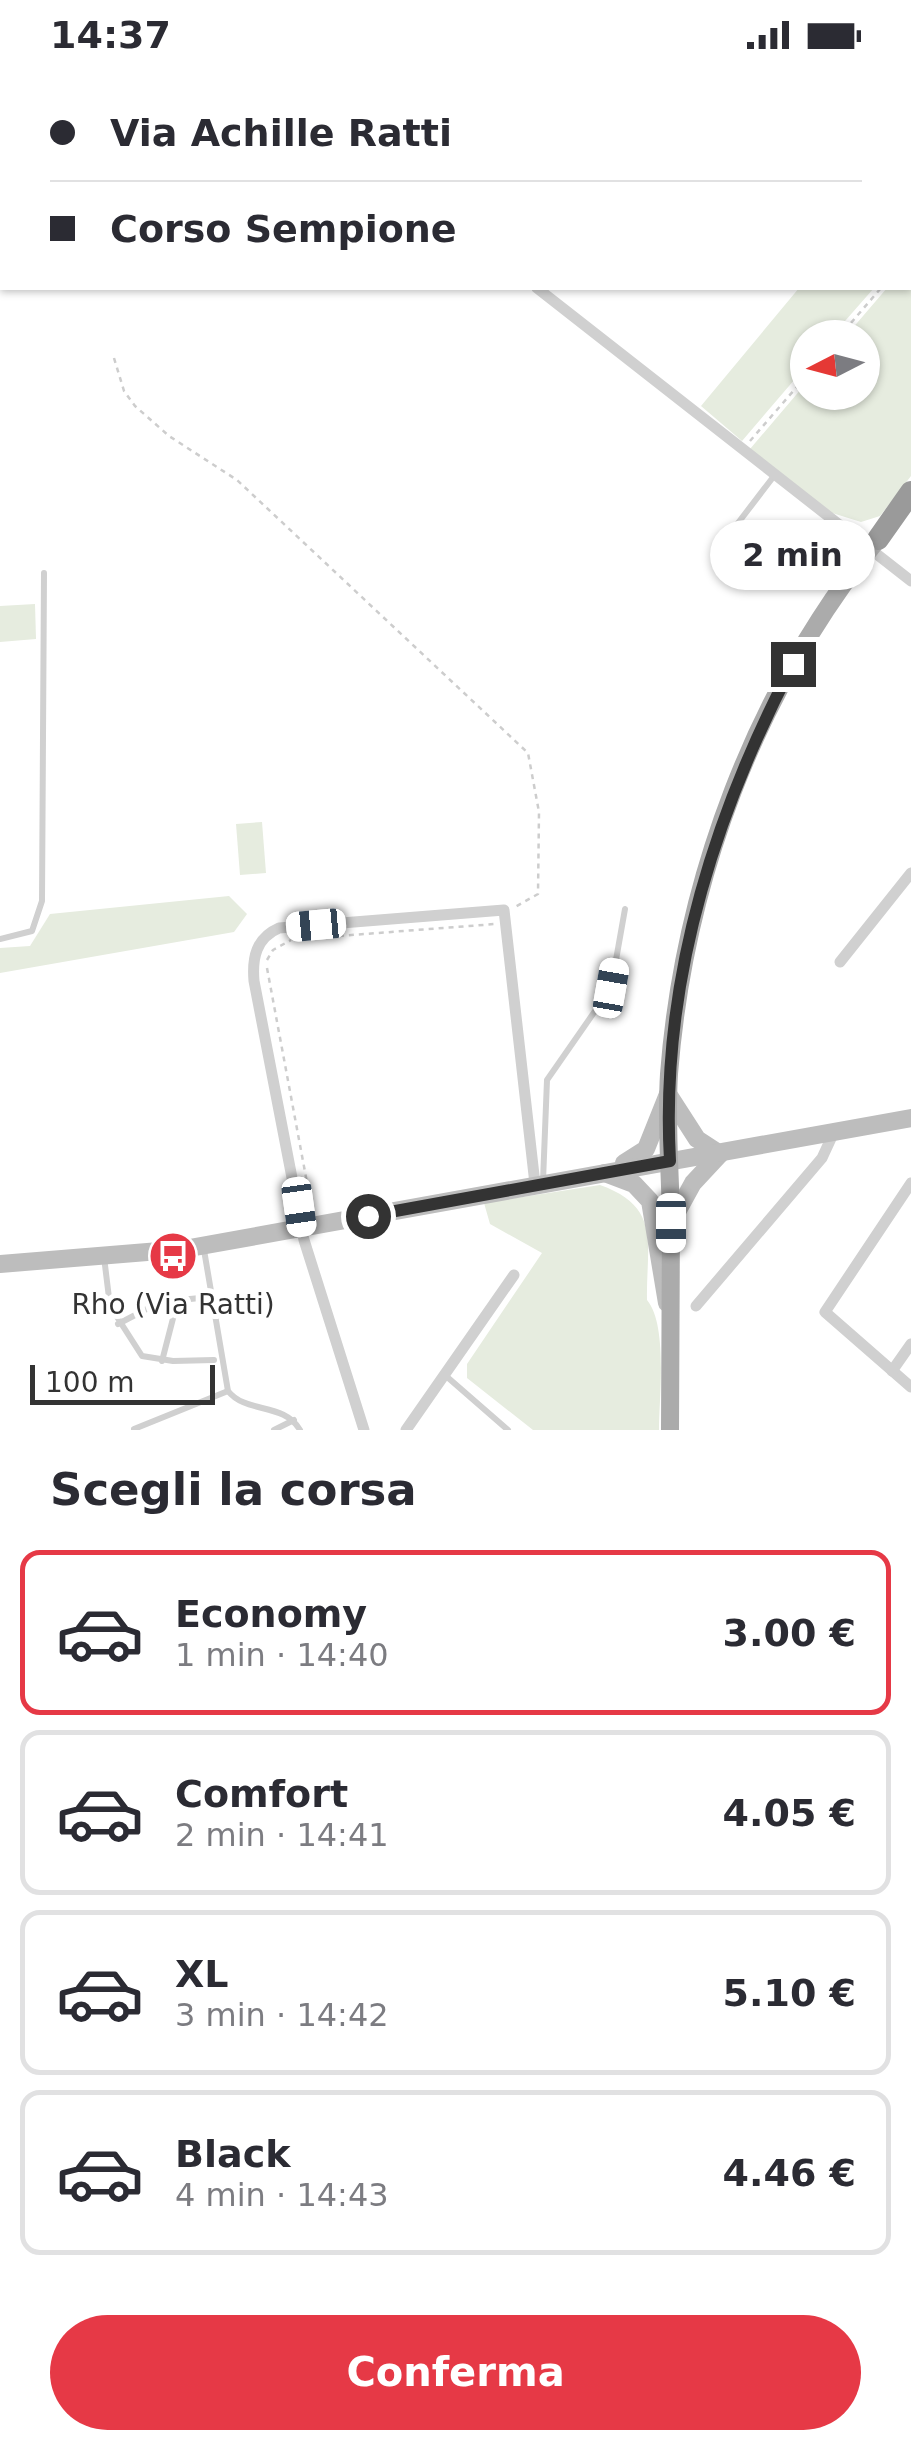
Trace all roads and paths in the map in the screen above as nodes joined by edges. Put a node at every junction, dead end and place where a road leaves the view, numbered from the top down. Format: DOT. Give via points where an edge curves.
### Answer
graph roads {
  1 [pos="540,290"];
  2 [pos="879,290"];
  3 [pos="853,320"];
  4 [pos="114,358"];
  5 [pos="790,395"];
  6 [pos="742,450"];
  7 [pos="774,476"];
  8 [pos="911,492"];
  9 [pos="911,514"];
  10 [pos="873,545"];
  11 [pos="757,563"];
  12 [pos="44,574"];
  13 [pos="911,581"];
  14 [pos="911,873"];
  15 [pos="625,908"];
  16 [pos="504,916"];
  17 [pos="0,939"];
  18 [pos="840,962"];
  19 [pos="668,1094"];
  20 [pos="911,1118"];
  21 [pos="834,1132"];
  22 [pos="720,1154"];
  23 [pos="670,1161"];
  24 [pos="600,1171"];
  25 [pos="539,1183"];
  26 [pos="911,1183"];
  27 [pos="307,1205"];
  28 [pos="671,1223"];
  29 [pos="302,1228"];
  30 [pos="203,1246"];
  31 [pos="104,1257"];
  32 [pos="0,1264"];
  33 [pos="514,1274"];
  34 [pos="210,1297"];
  35 [pos="177,1303"];
  36 [pos="696,1306"];
  37 [pos="670,1311"];
  38 [pos="118,1324"];
  39 [pos="911,1344"];
  40 [pos="214,1360"];
  41 [pos="162,1361"];
  42 [pos="892,1372"];
  43 [pos="446,1376"];
  44 [pos="911,1387"];
  45 [pos="228,1391"];
  46 [pos="294,1420"];
  47 [pos="134,1428"];
  48 [pos="274,1430"];
  49 [pos="300,1430"];
  50 [pos="364,1430"];
  51 [pos="406,1430"];
  52 [pos="508,1430"];
  53 [pos="670,1430"];
  1 -- 6 [label="street"];
  2 -- 3 [label="path"];
  4 -- 16 [label="path" via="135,406 237,480 528,752 539,812 538,894"];
  5 -- 6 [label="path"];
  6 -- 7 [label="street"];
  7 -- 10 [label="street"];
  7 -- 11 [label="lane" via="738,524 738,537"];
  8 -- 10 [label="highway"];
  9 -- 10 [label="highway"];
  10 -- 13 [label="street"];
  10 -- 19 [label="main road" via="797,657 716,835 682,978"];
  12 -- 17 [label="lane" via="42,901 32,931"];
  14 -- 18 [label="street"];
  15 -- 25 [label="lane" via="611,988 547,1080"];
  16 -- 25 [label="street"];
  16 -- 27 [label="path" via="293,940 273,950 267,972 312,1204"];
  16 -- 29 [label="street" via="279,928 262,940 254,981"];
  19 -- 22 [label="street" via="697,1139"];
  19 -- 23 [label="main road"];
  19 -- 24 [label="street" via="646,1148"];
  20 -- 21 [label="street"];
  21 -- 22 [label="street"];
  21 -- 36 [label="street" via="822,1158"];
  22 -- 23 [label="street"];
  22 -- 28 [label="street"];
  23 -- 24 [label="street"];
  23 -- 28 [label="main road"];
  24 -- 25 [label="street"];
  24 -- 37 [label="street" via="634,1184 650,1200"];
  25 -- 29 [label="street"];
  26 -- 42 [label="street" via="825,1312"];
  28 -- 37 [label="main road"];
  29 -- 30 [label="street"];
  29 -- 50 [label="street"];
  30 -- 31 [label="street"];
  30 -- 34 [label="lane"];
  31 -- 32 [label="street"];
  31 -- 38 [label="lane"];
  33 -- 43 [label="street"];
  34 -- 35 [label="lane"];
  34 -- 45 [label="lane"];
  35 -- 38 [label="lane" via="160,1302"];
  35 -- 41 [label="lane"];
  37 -- 53 [label="main road"];
  38 -- 41 [label="lane" via="142,1356"];
  39 -- 42 [label="street"];
  40 -- 41 [label="lane"];
  42 -- 44 [label="street"];
  43 -- 51 [label="street"];
  43 -- 52 [label="lane"];
  45 -- 46 [label="lane"];
  45 -- 47 [label="lane"];
  46 -- 48 [label="lane"];
  46 -- 49 [label="lane"];
}
